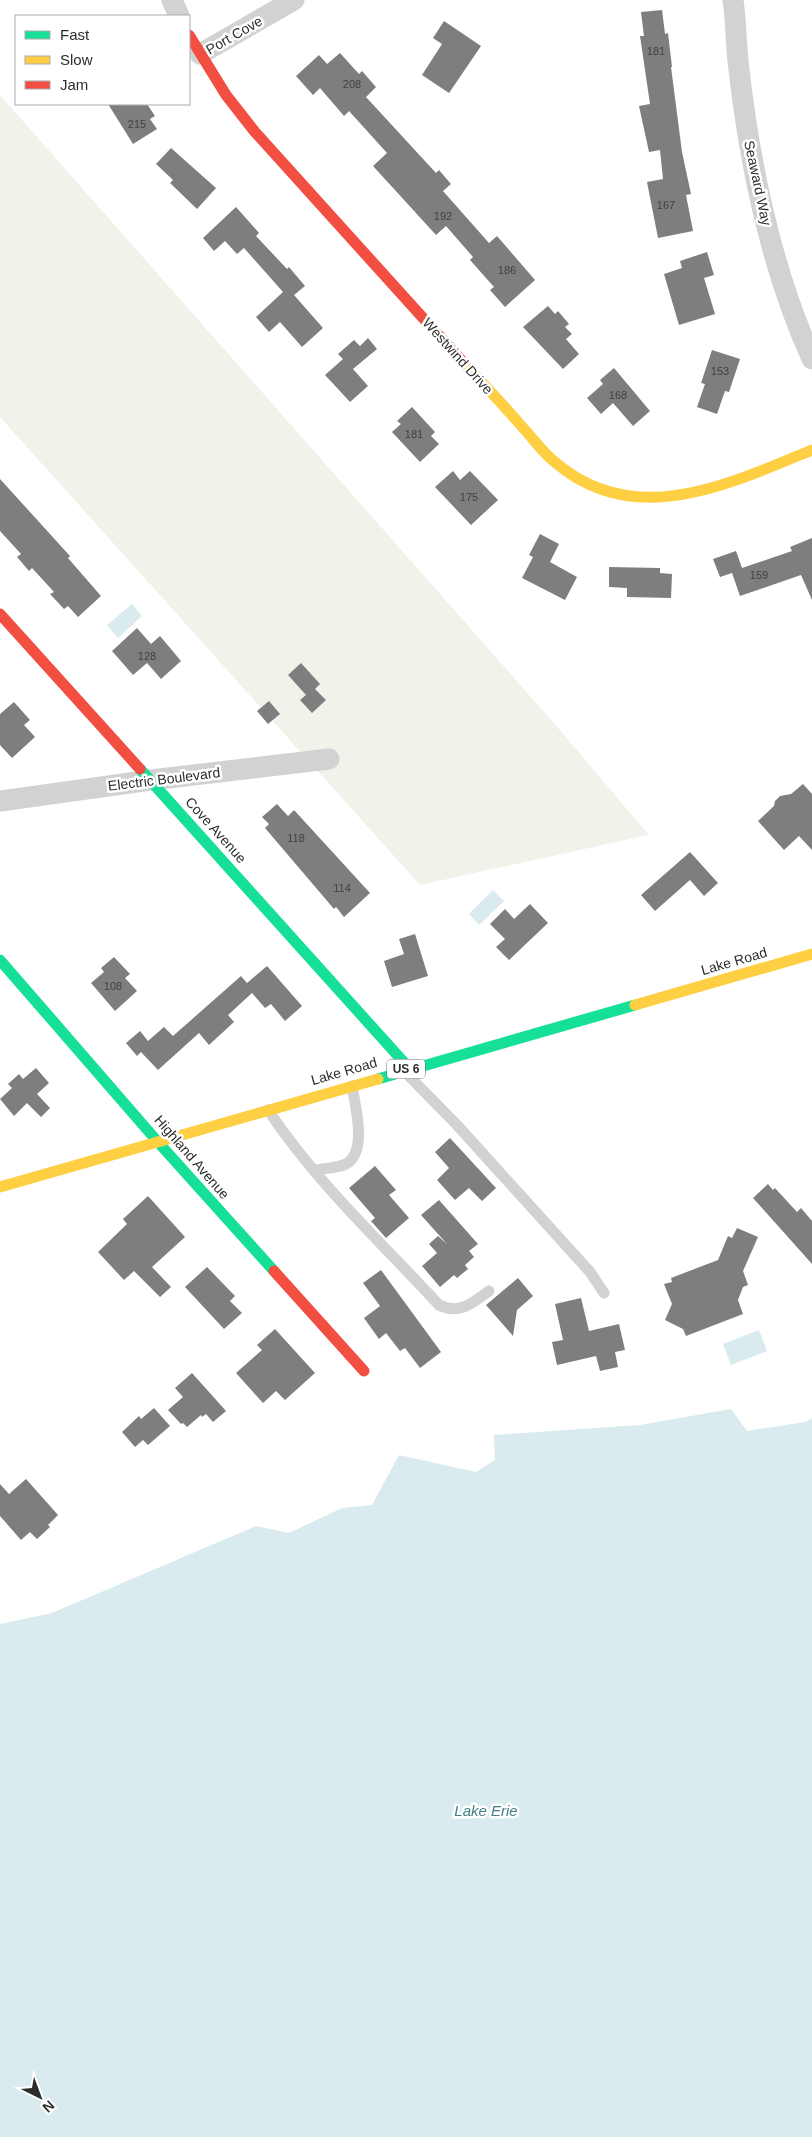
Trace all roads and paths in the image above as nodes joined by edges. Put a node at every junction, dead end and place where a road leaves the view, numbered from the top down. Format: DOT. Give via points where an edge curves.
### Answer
graph roads {
  1 [pos="172,0"];
  2 [pos="294,0"];
  3 [pos="733,0"];
  4 [pos="179,15"];
  5 [pos="190,37"];
  6 [pos="200,54"];
  7 [pos="812,359"];
  8 [pos="812,450"];
  9 [pos="0,614"];
  10 [pos="329,759"];
  11 [pos="151,780"];
  12 [pos="0,801"];
  13 [pos="812,954"];
  14 [pos="0,960"];
  15 [pos="406,1069"];
  16 [pos="351,1085"];
  17 [pos="267,1109"];
  18 [pos="157,1141"];
  19 [pos="316,1170"];
  20 [pos="0,1186"];
  21 [pos="489,1291"];
  22 [pos="604,1293"];
  23 [pos="364,1371"];
  1 -- 4 [label="street"];
  2 -- 6 [label="street, Port Cove"];
  3 -- 7 [label="street, Seaward Way" via="753,164 779,270 795,321"];
  5 -- 6 [label="street, Westwind Drive"];
  6 -- 8 [label="street, Westwind Drive" via="255,132 555,463 574,478 623,498 666,499 691,495"];
  9 -- 11 [label="street, Cove Avenue"];
  10 -- 11 [label="street, Electric Boulevard"];
  11 -- 12 [label="street, Electric Boulevard"];
  11 -- 15 [label="street, Cove Avenue"];
  13 -- 15 [label="street, Lake Road / US 6"];
  14 -- 18 [label="street, Highland Avenue"];
  15 -- 16 [label="street, Lake Road / US 6"];
  15 -- 22 [label="lane" via="590,1272"];
  16 -- 17 [label="street, Lake Road / US 6"];
  16 -- 19 [label="lane" via="359,1134 356,1154 347,1164"];
  17 -- 18 [label="street, Lake Road / US 6"];
  17 -- 19 [label="lane"];
  18 -- 20 [label="street, Lake Road / US 6"];
  18 -- 23 [label="street, Highland Avenue"];
  19 -- 21 [label="lane" via="439,1305 449,1310 467,1307"];
}
